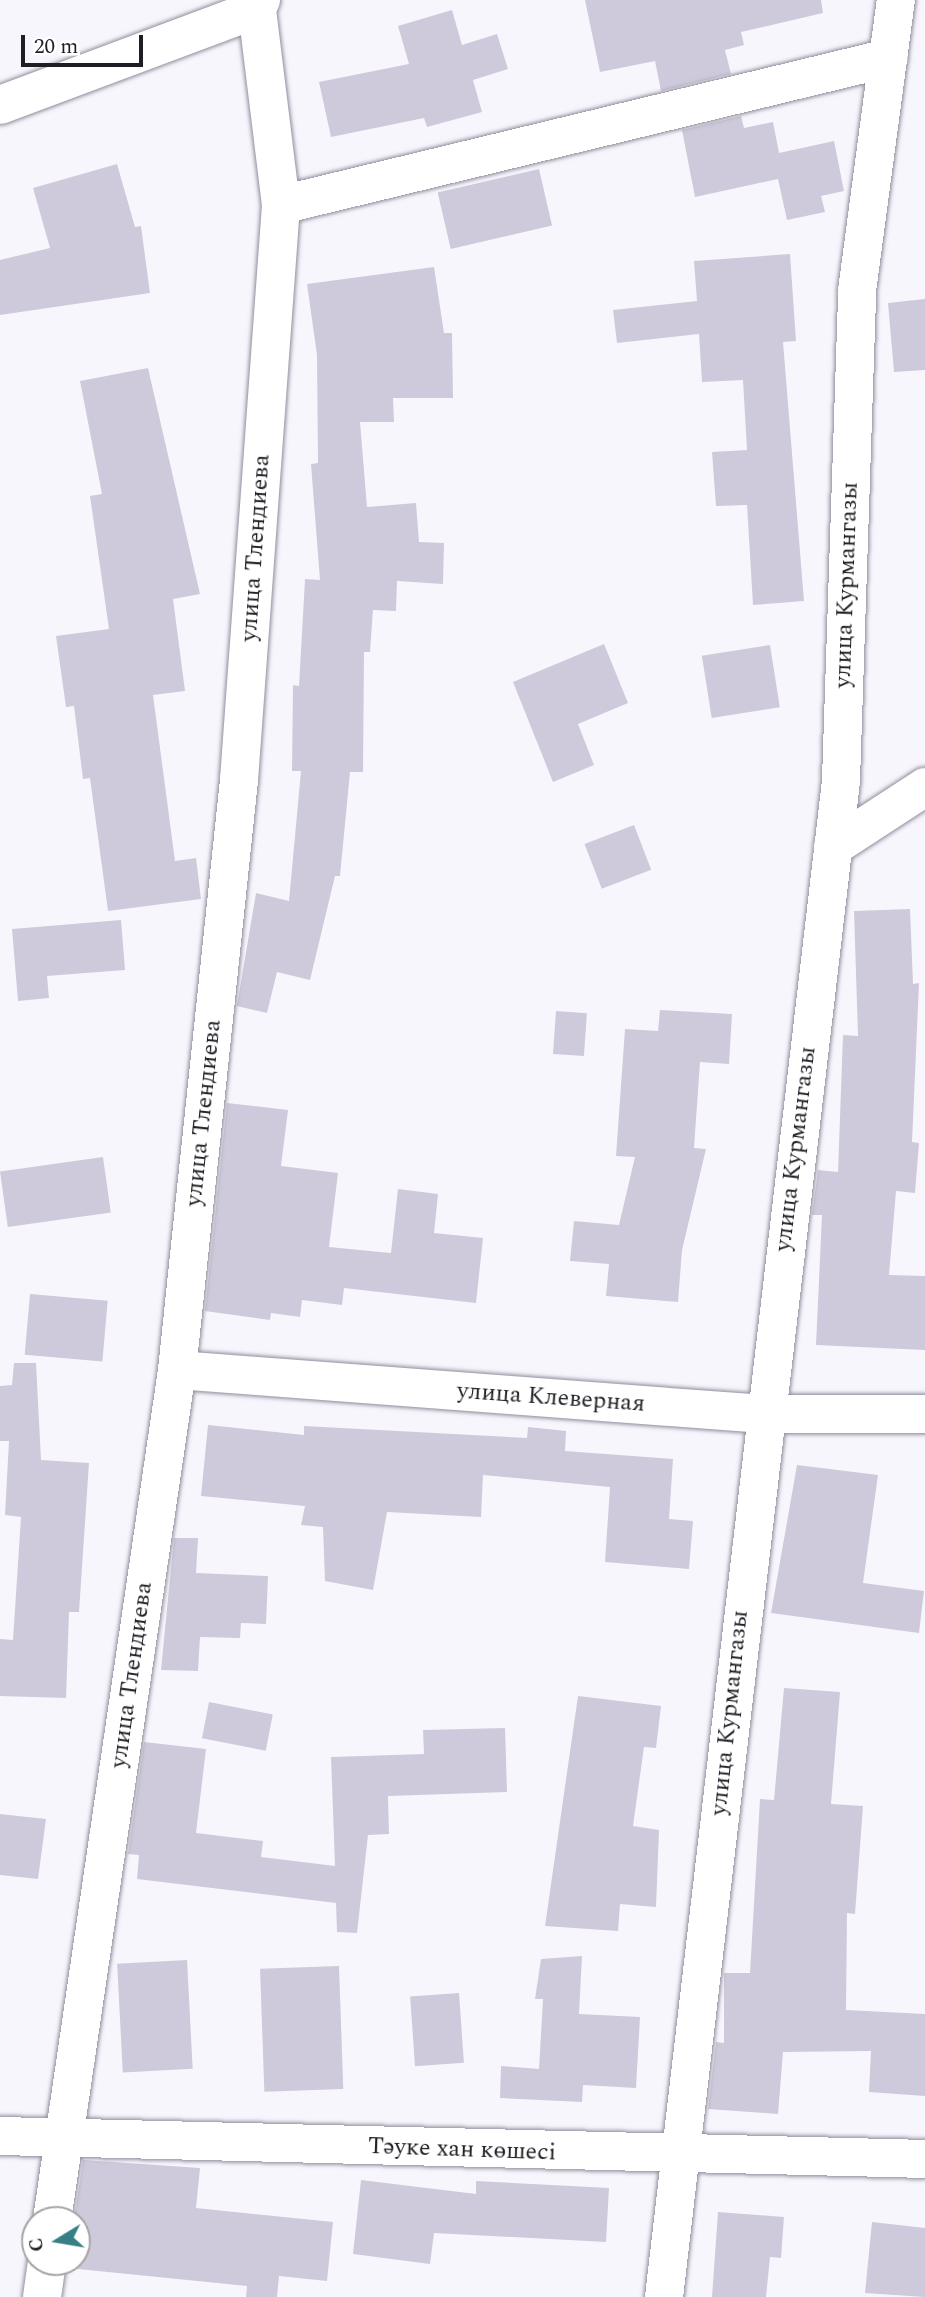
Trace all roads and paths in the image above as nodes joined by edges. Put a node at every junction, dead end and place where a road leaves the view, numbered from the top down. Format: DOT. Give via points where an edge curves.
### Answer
graph roads {
  1 [pos="896,0"];
  2 [pos="259,5"];
  3 [pos="888,58"];
  4 [pos="0,105"];
  5 [pos="281,205"];
  6 [pos="925,787"];
  7 [pos="833,847"];
  8 [pos="177,1370"];
  9 [pos="764,1414"];
  10 [pos="925,1414"];
  11 [pos="0,2136"];
  12 [pos="63,2138"];
  13 [pos="680,2157"];
  14 [pos="925,2159"];
  15 [pos="54,2206"];
  16 [pos="45,2276"];
  17 [pos="42,2297"];
  18 [pos="664,2297"];
  1 -- 3 [label="street, улица Курмангазы"];
  2 -- 4 [label="street"];
  2 -- 5 [label="street, улица Тлендиева"];
  3 -- 5 [label="street"];
  3 -- 7 [label="street, улица Курмангазы" via="857,291 841,780"];
  5 -- 8 [label="street, улица Тлендиева" via="239,780"];
  6 -- 7 [label="street"];
  7 -- 9 [label="street, улица Курмангазы"];
  8 -- 9 [label="street, улица Клеверная"];
  8 -- 12 [label="street, улица Тлендиева"];
  9 -- 10 [label="street, улица Клеверная"];
  9 -- 13 [label="street, улица Курмангазы"];
  11 -- 12 [label="street, Тәуке хан көшесі"];
  12 -- 13 [label="street, Тәуке хан көшесі"];
  12 -- 15 [label="street, улица Тлендиева"];
  13 -- 14 [label="street, Тәуке хан көшесі"];
  13 -- 18 [label="street, улица Курмангазы"];
  16 -- 17 [label="street"];
}
